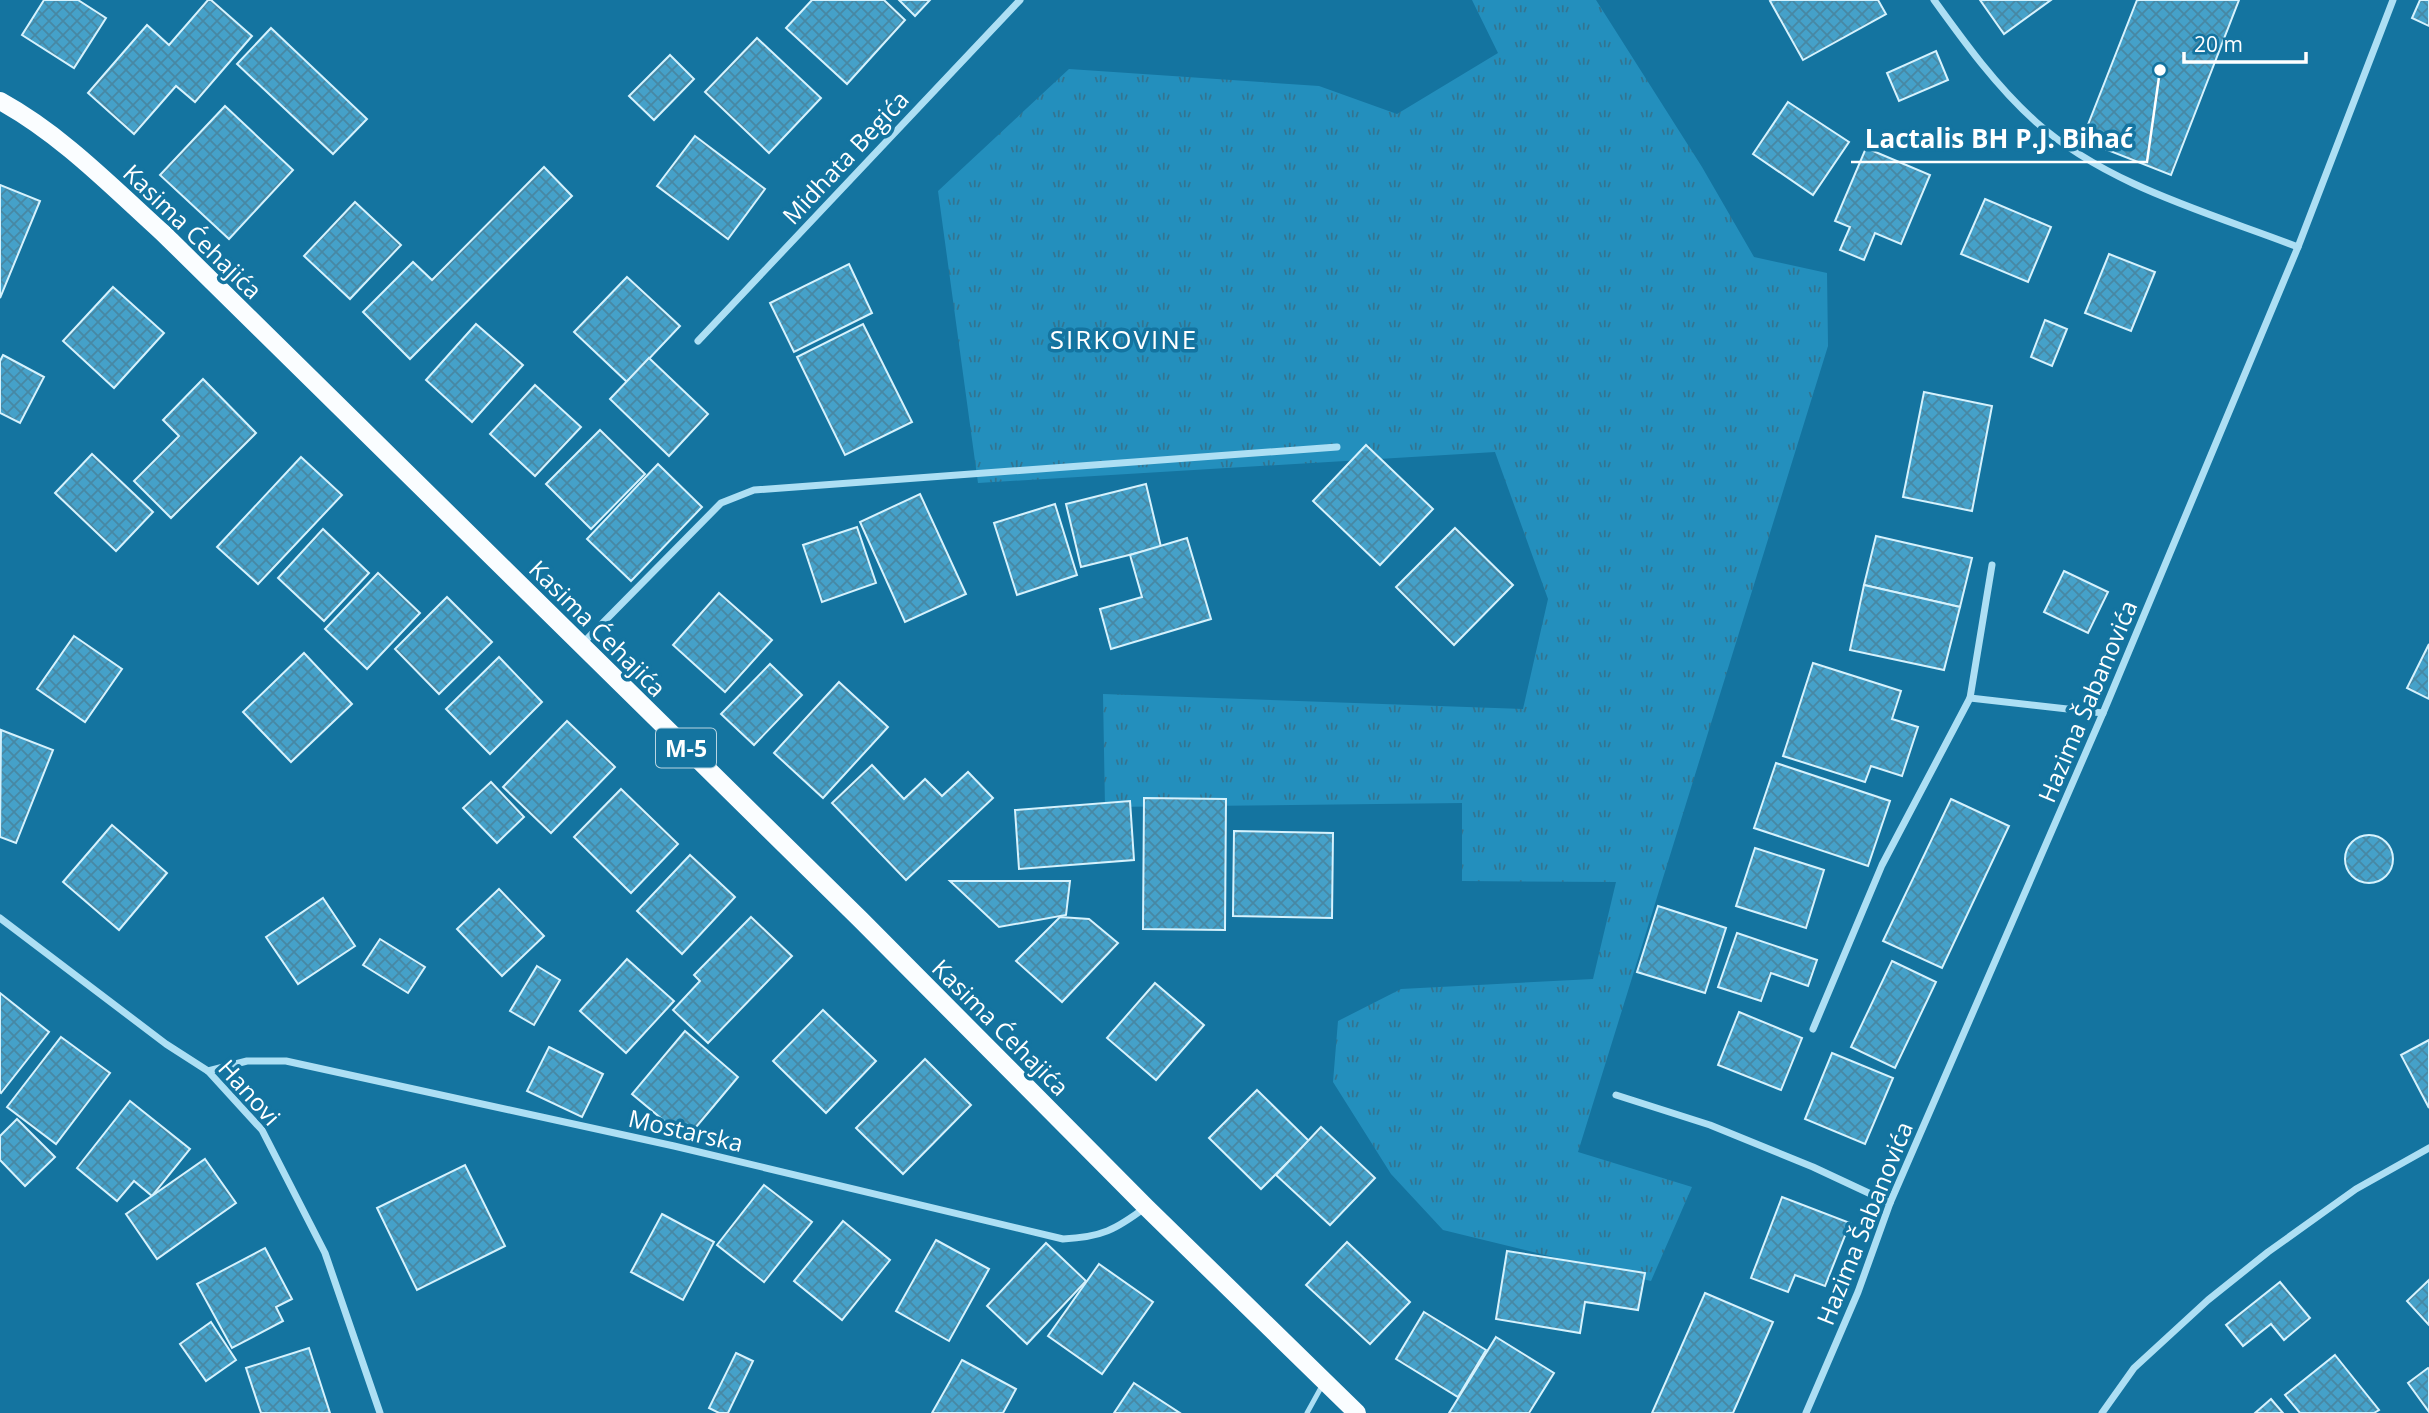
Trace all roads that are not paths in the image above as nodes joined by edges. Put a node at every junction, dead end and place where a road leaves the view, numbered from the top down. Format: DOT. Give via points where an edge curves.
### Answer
graph roads {
  1 [pos="1020,0"];
  2 [pos="1934,0"];
  3 [pos="2393,0"];
  4 [pos="0,100"];
  5 [pos="2298,247"];
  6 [pos="698,341"];
  7 [pos="1337,447"];
  8 [pos="1992,565"];
  9 [pos="581,646"];
  10 [pos="1970,698"];
  11 [pos="2103,713"];
  12 [pos="0,918"];
  13 [pos="1813,1029"];
  14 [pos="208,1071"];
  15 [pos="1616,1095"];
  16 [pos="2429,1148"];
  17 [pos="1891,1203"];
  18 [pos="1146,1207"];
  19 [pos="1324,1381"];
  20 [pos="380,1413"];
  21 [pos="1307,1413"];
  22 [pos="1357,1413"];
  23 [pos="1805,1413"];
  24 [pos="2102,1413"];
  1 -- 6 [label="street, Midhata Begića"];
  2 -- 5 [label="street" via="1987,72 2037,122 2079,154 2125,181"];
  3 -- 5 [label="street, Hazima Šabanovića"];
  4 -- 9 [label="main road, Kasima Ćehajića / M-5" via="92,168 146,218"];
  5 -- 11 [label="street, Hazima Šabanovića"];
  7 -- 9 [label="street" via="754,490 720,503"];
  8 -- 10 [label="street"];
  9 -- 18 [label="main road, Kasima Ćehajića / M-5"];
  10 -- 11 [label="street"];
  10 -- 13 [label="street" via="1882,865"];
  11 -- 17 [label="street, Hazima Šabanovića"];
  12 -- 14 [label="street, Hanovi"];
  14 -- 18 [label="street, Mostarska" via="247,1061 286,1061 674,1146 1063,1239 1116,1229"];
  14 -- 20 [label="street, Hanovi" via="262,1130 325,1253"];
  15 -- 17 [label="street" via="1710,1125"];
  16 -- 24 [label="street" via="2356,1189 2208,1300 2134,1368"];
  17 -- 23 [label="street, Hazima Šabanovića"];
  18 -- 19 [label="main road, Kasima Ćehajića / M-5"];
  19 -- 21 [label="lane"];
  19 -- 22 [label="main road, Kasima Ćehajića / M-5"];
}
